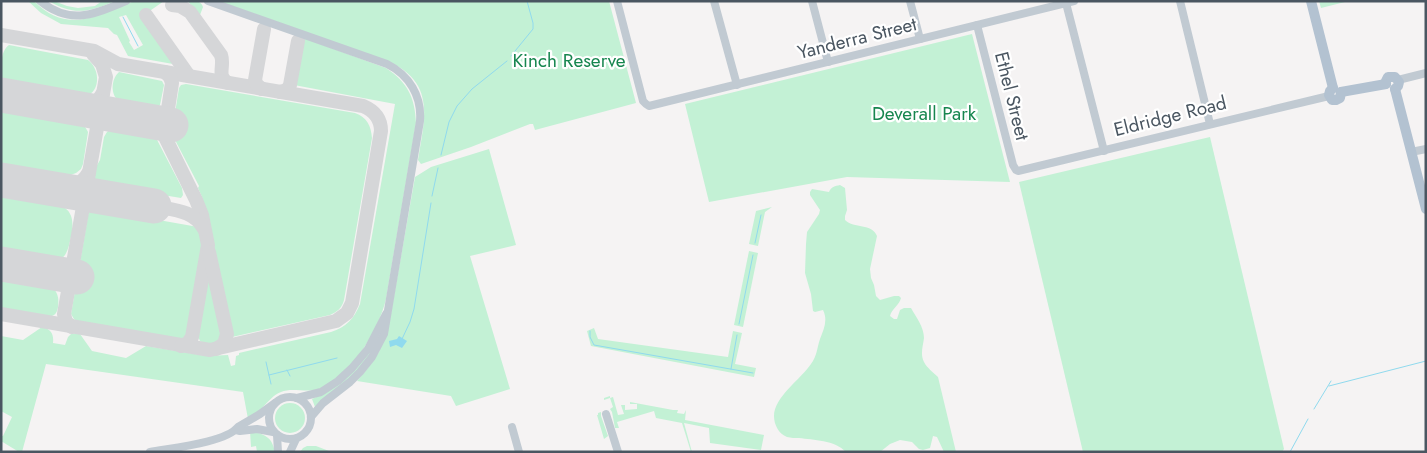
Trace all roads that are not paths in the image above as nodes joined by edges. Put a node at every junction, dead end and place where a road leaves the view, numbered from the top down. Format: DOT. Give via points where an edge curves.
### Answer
graph roads {
  1 [pos="40,1"];
  2 [pos="126,1"];
  3 [pos="208,1"];
  4 [pos="617,1"];
  5 [pos="714,1"];
  6 [pos="812,1"];
  7 [pos="910,1"];
  8 [pos="1180,1"];
  9 [pos="1311,1"];
  10 [pos="1070,2"];
  11 [pos="1040,5"];
  12 [pos="977,25"];
  13 [pos="920,39"];
  14 [pos="828,62"];
  15 [pos="1426,72"];
  16 [pos="1393,84"];
  17 [pos="737,85"];
  18 [pos="1334,92"];
  19 [pos="1210,124"];
  20 [pos="1426,148"];
  21 [pos="1104,151"];
  22 [pos="1411,152"];
  23 [pos="1020,171"];
  24 [pos="1426,209"];
  25 [pos="387,314"];
  26 [pos="297,398"];
  27 [pos="275,403"];
  28 [pos="606,414"];
  29 [pos="311,417"];
  30 [pos="512,427"];
  31 [pos="236,430"];
  32 [pos="275,434"];
  33 [pos="296,439"];
  34 [pos="150,452"];
  35 [pos="278,452"];
  36 [pos="290,452"];
  37 [pos="519,452"];
  38 [pos="618,452"];
  1 -- 2 [label="street" via="64,15 76,16 96,13"];
  3 -- 25 [label="street" via="387,64 402,74 414,89 420,121"];
  4 -- 17 [label="street, Yanderra Street" via="647,105"];
  5 -- 17 [label="street"];
  6 -- 14 [label="street"];
  7 -- 13 [label="street"];
  8 -- 19 [label="street"];
  9 -- 18 [label="main road"];
  10 -- 11 [label="street, Yanderra Street"];
  10 -- 21 [label="street"];
  11 -- 12 [label="street, Yanderra Street"];
  12 -- 13 [label="street, Yanderra Street"];
  12 -- 23 [label="street, Ethel Street" via="1013,165"];
  13 -- 14 [label="street, Yanderra Street"];
  14 -- 17 [label="street, Yanderra Street"];
  15 -- 16 [label="street, Eldridge Road"];
  16 -- 18 [label="main road, Eldridge Road"];
  16 -- 22 [label="main road"];
  18 -- 19 [label="street, Eldridge Road"];
  19 -- 21 [label="street, Eldridge Road"];
  20 -- 22 [label="street"];
  21 -- 23 [label="street, Eldridge Road"];
  22 -- 24 [label="main road"];
  25 -- 26 [label="street" via="368,349 344,375 321,392"];
  25 -- 29 [label="street" via="384,334 368,363 350,382 323,402"];
  26 -- 27 [label="street" via="285,397"];
  26 -- 29 [label="street" via="307,405"];
  27 -- 31 [label="street"];
  27 -- 32 [label="street" via="268,420"];
  28 -- 38 [label="street"];
  29 -- 33 [label="street" via="308,430"];
  30 -- 37 [label="street"];
  31 -- 32 [label="street" via="257,429"];
  31 -- 34 [label="street" via="206,442"];
  32 -- 33 [label="street"];
  32 -- 35 [label="street"];
  33 -- 36 [label="street"];
}
